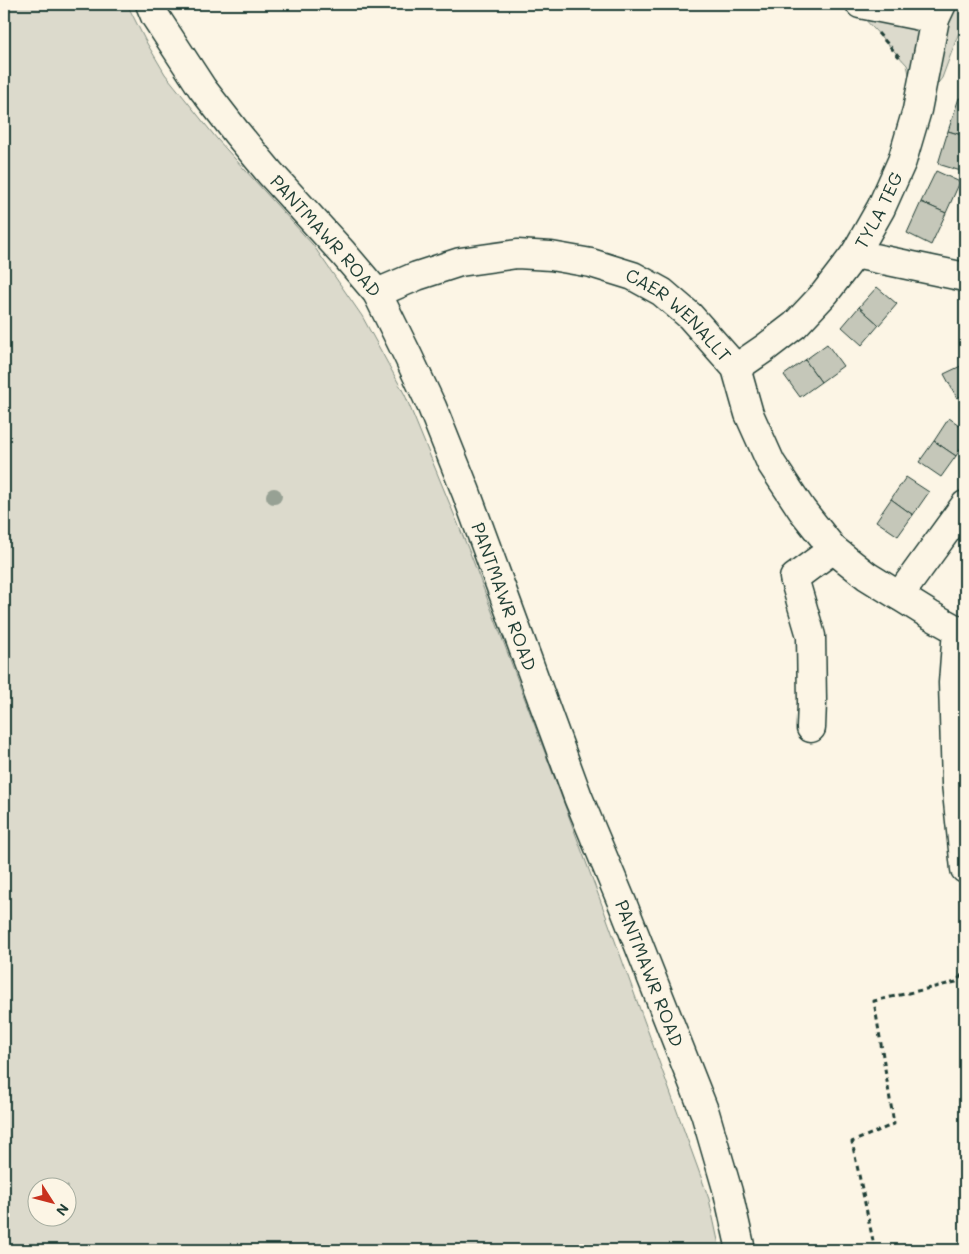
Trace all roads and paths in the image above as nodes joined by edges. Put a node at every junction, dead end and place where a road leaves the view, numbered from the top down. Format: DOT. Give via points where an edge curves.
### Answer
graph roads {
  1 [pos="150,4"];
  2 [pos="860,4"];
  3 [pos="939,12"];
  4 [pos="876,31"];
  5 [pos="907,65"];
  6 [pos="855,254"];
  7 [pos="965,277"];
  8 [pos="377,293"];
  9 [pos="736,368"];
  10 [pos="965,504"];
  11 [pos="832,549"];
  12 [pos="899,596"];
  13 [pos="961,631"];
  14 [pos="810,728"];
  15 [pos="965,869"];
  16 [pos="964,972"];
  17 [pos="741,1250"];
  18 [pos="875,1250"];
  1 -- 8 [label="street, PANTMAWR ROAD" via="202,88 236,132"];
  2 -- 3 [label="street"];
  3 -- 6 [label="street, TYLA TEG" via="902,161"];
  4 -- 5 [label="path"];
  6 -- 7 [label="street"];
  6 -- 9 [label="street, TYLA TEG" via="795,325"];
  8 -- 9 [label="street, CAER WENALLT" via="460,262 517,254 591,264 633,276 662,292 690,316"];
  8 -- 17 [label="street, PANTMAWR ROAD" via="432,407 578,797 705,1113"];
  9 -- 11 [label="street, CAER WENALLT" via="749,414 771,463"];
  10 -- 12 [label="street"];
  11 -- 12 [label="street, CAER WENALLT"];
  11 -- 14 [label="street" via="794,578 811,636"];
  12 -- 13 [label="street, CAER WENALLT"];
  13 -- 15 [label="street" via="954,683 956,783"];
  16 -- 18 [label="path" via="956,982 874,1001 894,1124 852,1142"];
}
